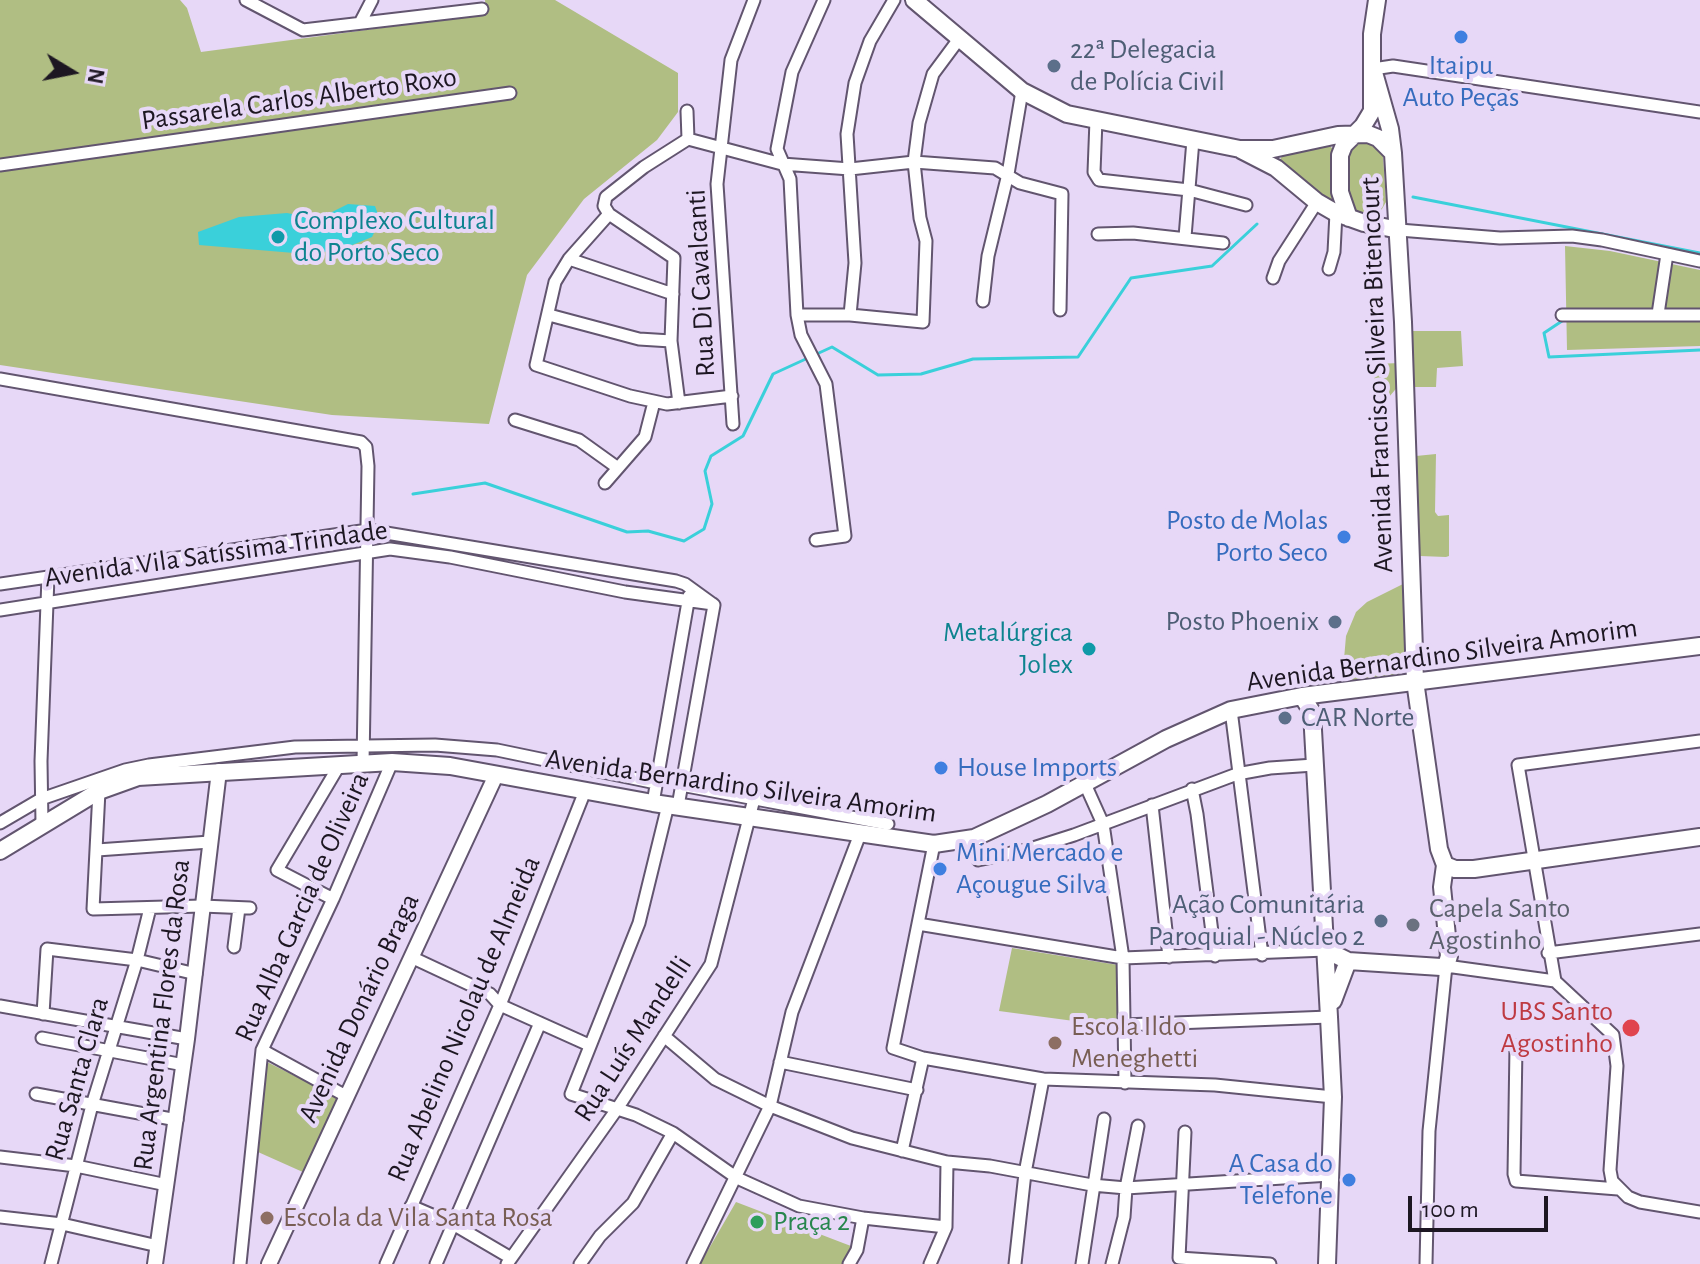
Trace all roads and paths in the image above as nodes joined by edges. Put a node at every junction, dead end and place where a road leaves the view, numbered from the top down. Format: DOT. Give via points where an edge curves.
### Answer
graph roads {
  1 [pos="246,0"];
  2 [pos="372,0"];
  3 [pos="754,0"];
  4 [pos="824,0"];
  5 [pos="894,0"];
  6 [pos="903,0"];
  7 [pos="914,0"];
  8 [pos="1377,0"];
  9 [pos="482,9"];
  10 [pos="937,19"];
  11 [pos="360,23"];
  12 [pos="959,39"];
  13 [pos="1373,69"];
  14 [pos="1022,91"];
  15 [pos="510,93"];
  16 [pos="687,111"];
  17 [pos="1700,112"];
  18 [pos="1096,120"];
  19 [pos="1356,133"];
  20 [pos="688,139"];
  21 [pos="1193,140"];
  22 [pos="723,149"];
  23 [pos="1240,149"];
  24 [pos="1393,153"];
  25 [pos="914,162"];
  26 [pos="782,164"];
  27 [pos="0,165"];
  28 [pos="850,169"];
  29 [pos="1008,174"];
  30 [pos="1189,190"];
  31 [pos="1396,192"];
  32 [pos="1317,202"];
  33 [pos="1246,205"];
  34 [pos="606,210"];
  35 [pos="1350,218"];
  36 [pos="1399,230"];
  37 [pos="1098,234"];
  38 [pos="1185,237"];
  39 [pos="1223,243"];
  40 [pos="1667,254"];
  41 [pos="569,259"];
  42 [pos="1700,261"];
  43 [pos="1329,269"];
  44 [pos="1273,278"];
  45 [pos="673,294"];
  46 [pos="983,301"];
  47 [pos="1060,310"];
  48 [pos="1658,314"];
  49 [pos="549,315"];
  50 [pos="797,315"];
  51 [pos="850,315"];
  52 [pos="1562,315"];
  53 [pos="1700,315"];
  54 [pos="671,341"];
  55 [pos="0,379"];
  56 [pos="732,396"];
  57 [pos="654,402"];
  58 [pos="679,403"];
  59 [pos="515,420"];
  60 [pos="733,424"];
  61 [pos="618,468"];
  62 [pos="605,483"];
  63 [pos="368,530"];
  64 [pos="816,540"];
  65 [pos="368,552"];
  66 [pos="48,577"];
  67 [pos="0,584"];
  68 [pos="690,587"];
  69 [pos="688,601"];
  70 [pos="46,603"];
  71 [pos="714,605"];
  72 [pos="0,610"];
  73 [pos="1700,646"];
  74 [pos="1415,681"];
  75 [pos="1329,693"];
  76 [pos="1302,696"];
  77 [pos="1231,710"];
  78 [pos="1312,712"];
  79 [pos="1700,741"];
  80 [pos="364,744"];
  81 [pos="497,750"];
  82 [pos="392,762"];
  83 [pos="363,763"];
  84 [pos="340,764"];
  85 [pos="1314,765"];
  86 [pos="219,771"];
  87 [pos="1237,774"];
  88 [pos="496,775"];
  89 [pos="657,779"];
  90 [pos="682,783"];
  91 [pos="1085,784"];
  92 [pos="1192,789"];
  93 [pos="99,791"];
  94 [pos="585,791"];
  95 [pos="41,799"];
  96 [pos="754,799"];
  97 [pos="666,804"];
  98 [pos="1152,805"];
  99 [pos="749,817"];
  100 [pos="0,823"];
  101 [pos="42,824"];
  102 [pos="888,824"];
  103 [pos="1103,824"];
  104 [pos="860,834"];
  105 [pos="1700,837"];
  106 [pos="210,842"];
  107 [pos="934,844"];
  108 [pos="97,850"];
  109 [pos="0,851"];
  110 [pos="978,860"];
  111 [pos="1533,862"];
  112 [pos="1450,867"];
  113 [pos="333,899"];
  114 [pos="202,906"];
  115 [pos="150,908"];
  116 [pos="918,924"];
  117 [pos="1700,934"];
  118 [pos="234,947"];
  119 [pos="1326,950"];
  120 [pos="1548,953"];
  121 [pos="1262,955"];
  122 [pos="1215,956"];
  123 [pos="411,957"];
  124 [pos="1169,957"];
  125 [pos="1123,958"];
  126 [pos="137,960"];
  127 [pos="1348,961"];
  128 [pos="1446,966"];
  129 [pos="196,974"];
  130 [pos="1555,981"];
  131 [pos="500,1005"];
  132 [pos="0,1006"];
  133 [pos="43,1014"];
  134 [pos="1329,1017"];
  135 [pos="540,1023"];
  136 [pos="1124,1025"];
  137 [pos="115,1027"];
  138 [pos="664,1036"];
  139 [pos="42,1038"];
  140 [pos="187,1039"];
  141 [pos="589,1045"];
  142 [pos="1516,1046"];
  143 [pos="262,1050"];
  144 [pos="108,1051"];
  145 [pos="923,1058"];
  146 [pos="780,1062"];
  147 [pos="184,1065"];
  148 [pos="1043,1079"];
  149 [pos="1125,1083"];
  150 [pos="917,1090"];
  151 [pos="36,1094"];
  152 [pos="346,1096"];
  153 [pos="1333,1097"];
  154 [pos="92,1105"];
  155 [pos="770,1106"];
  156 [pos="617,1109"];
  157 [pos="1104,1119"];
  158 [pos="177,1120"];
  159 [pos="1138,1126"];
  160 [pos="1185,1132"];
  161 [pos="673,1133"];
  162 [pos="902,1151"];
  163 [pos="0,1157"];
  164 [pos="947,1162"];
  165 [pos="76,1166"];
  166 [pos="1025,1173"];
  167 [pos="1330,1175"];
  168 [pos="737,1178"];
  169 [pos="167,1185"];
  170 [pos="1092,1185"];
  171 [pos="1183,1186"];
  172 [pos="1126,1188"];
  173 [pos="1618,1189"];
  174 [pos="411,1206"];
  175 [pos="1700,1212"];
  176 [pos="0,1217"];
  177 [pos="863,1218"];
  178 [pos="62,1224"];
  179 [pos="453,1224"];
  180 [pos="946,1227"];
  181 [pos="158,1246"];
  182 [pos="509,1261"];
  183 [pos="51,1264"];
  184 [pos="155,1264"];
  185 [pos="240,1264"];
  186 [pos="269,1264"];
  187 [pos="386,1264"];
  188 [pos="436,1264"];
  189 [pos="580,1264"];
  190 [pos="693,1264"];
  191 [pos="849,1264"];
  192 [pos="930,1264"];
  193 [pos="1015,1264"];
  194 [pos="1082,1264"];
  195 [pos="1112,1264"];
  196 [pos="1270,1264"];
  197 [pos="1327,1264"];
  198 [pos="1426,1264"];
  1 -- 11 [label="street" via="303,30"];
  2 -- 11 [label="street"];
  3 -- 22 [label="street, Rua Di Cavalcanti" via="731,60"];
  4 -- 26 [label="street" via="792,72 777,149"];
  5 -- 28 [label="street" via="870,41 855,83 847,134"];
  6 -- 10 [label="main road"];
  7 -- 10 [label="main road"];
  8 -- 13 [label="main road, Avenida Francisco Silveira Bitencourt"];
  9 -- 11 [label="street"];
  10 -- 12 [label="main road"];
  12 -- 14 [label="main road"];
  12 -- 25 [label="street" via="933,74"];
  13 -- 17 [label="street" via="1393,66"];
  13 -- 19 [label="main road, Avenida Francisco Silveira Bitencourt" via="1372,111"];
  13 -- 24 [label="main road, Avenida Francisco Silveira Bitencourt"];
  14 -- 18 [label="main road" via="1067,114"];
  14 -- 29 [label="street"];
  15 -- 27 [label="street, Passarela Carlos Alberto Roxo"];
  16 -- 20 [label="street"];
  18 -- 21 [label="main road"];
  18 -- 30 [label="street" via="1094,172 1099,180"];
  19 -- 23 [label="main road" via="1273,149"];
  19 -- 24 [label="main road" via="1378,138"];
  19 -- 35 [label="main road" via="1344,145 1339,169 1340,192"];
  20 -- 22 [label="street"];
  20 -- 34 [label="street" via="606,197"];
  21 -- 23 [label="main road"];
  21 -- 30 [label="street"];
  22 -- 26 [label="street"];
  22 -- 56 [label="street, Rua Di Cavalcanti" via="717,184"];
  23 -- 32 [label="main road" via="1276,168"];
  24 -- 31 [label="main road, Avenida Francisco Silveira Bitencourt"];
  25 -- 28 [label="street"];
  25 -- 29 [label="street" via="995,168"];
  25 -- 51 [label="street" via="926,241 923,322"];
  26 -- 28 [label="street"];
  26 -- 50 [label="street" via="790,179"];
  28 -- 51 [label="street" via="855,263"];
  29 -- 46 [label="street"];
  29 -- 47 [label="street" via="1020,183 1062,194"];
  30 -- 33 [label="street"];
  30 -- 38 [label="street"];
  31 -- 35 [label="main road" via="1384,214"];
  31 -- 36 [label="main road, Avenida Francisco Silveira Bitencourt"];
  32 -- 35 [label="main road"];
  32 -- 44 [label="street"];
  34 -- 41 [label="street"];
  34 -- 45 [label="street" via="674,258"];
  35 -- 36 [label="main road"];
  35 -- 43 [label="street"];
  36 -- 40 [label="street" via="1500,238 1572,236"];
  36 -- 74 [label="main road, Avenida Francisco Silveira Bitencourt"];
  37 -- 38 [label="street"];
  38 -- 39 [label="street"];
  40 -- 42 [label="street"];
  40 -- 48 [label="street"];
  41 -- 45 [label="street"];
  41 -- 49 [label="street" via="555,282"];
  45 -- 54 [label="street"];
  48 -- 52 [label="street"];
  48 -- 53 [label="street"];
  49 -- 54 [label="street" via="639,339"];
  49 -- 57 [label="street" via="536,365"];
  50 -- 51 [label="street"];
  50 -- 64 [label="street" via="801,335 826,384 845,536"];
  54 -- 58 [label="street"];
  55 -- 63 [label="street" via="355,439 368,456"];
  56 -- 58 [label="street"];
  56 -- 60 [label="street, Rua Di Cavalcanti"];
  57 -- 58 [label="street"];
  57 -- 61 [label="street" via="645,437"];
  59 -- 61 [label="street" via="579,440"];
  61 -- 62 [label="street"];
  63 -- 65 [label="street"];
  63 -- 66 [label="street, Avenida Vila Satíssima Trindade"];
  63 -- 68 [label="street, Avenida Vila Satíssima Trindade"];
  65 -- 69 [label="street, Avenida Vila Satíssima Trindade" via="410,551"];
  65 -- 70 [label="street, Avenida Vila Satíssima Trindade"];
  65 -- 80 [label="street"];
  66 -- 67 [label="street, Avenida Vila Satíssima Trindade"];
  66 -- 70 [label="street"];
  68 -- 69 [label="street"];
  68 -- 71 [label="street, Avenida Vila Satíssima Trindade"];
  69 -- 71 [label="street, Avenida Vila Satíssima Trindade"];
  69 -- 89 [label="street"];
  70 -- 72 [label="street, Avenida Vila Satíssima Trindade"];
  70 -- 95 [label="street"];
  71 -- 90 [label="street"];
  73 -- 74 [label="main road, Avenida Bernardino Silveira Amorim"];
  74 -- 75 [label="main road, Avenida Bernardino Silveira Amorim"];
  74 -- 112 [label="main road, Avenida Francisco Silveira Bitencourt" via="1439,849"];
  75 -- 76 [label="main road, Avenida Bernardino Silveira Amorim"];
  75 -- 78 [label="main road"];
  76 -- 77 [label="main road, Avenida Bernardino Silveira Amorim"];
  76 -- 78 [label="main road"];
  77 -- 87 [label="street"];
  77 -- 91 [label="main road, Avenida Bernardino Silveira Amorim"];
  78 -- 85 [label="main road"];
  79 -- 111 [label="street" via="1518,765"];
  80 -- 81 [label="street"];
  80 -- 83 [label="street"];
  80 -- 95 [label="street" via="149,765"];
  81 -- 88 [label="street"];
  81 -- 89 [label="street"];
  82 -- 83 [label="main road, Avenida Bernardino Silveira Amorim"];
  82 -- 88 [label="main road, Avenida Bernardino Silveira Amorim"];
  82 -- 113 [label="street, Rua Alba Garcia de Oliveira"];
  83 -- 84 [label="main road, Avenida Bernardino Silveira Amorim"];
  84 -- 86 [label="main road, Avenida Bernardino Silveira Amorim"];
  84 -- 113 [label="street" via="277,870"];
  85 -- 87 [label="street"];
  85 -- 119 [label="main road"];
  86 -- 93 [label="main road, Avenida Bernardino Silveira Amorim" via="138,777"];
  86 -- 106 [label="street, Rua Argentina Flores da Rosa"];
  87 -- 92 [label="street"];
  87 -- 121 [label="street"];
  88 -- 94 [label="main road, Avenida Bernardino Silveira Amorim"];
  88 -- 123 [label="street, Avenida Donário Braga"];
  89 -- 90 [label="street"];
  89 -- 97 [label="street"];
  90 -- 96 [label="street"];
  90 -- 97 [label="street"];
  91 -- 103 [label="street"];
  91 -- 107 [label="main road, Avenida Bernardino Silveira Amorim" via="974,838"];
  92 -- 98 [label="street"];
  92 -- 122 [label="street"];
  93 -- 101 [label="main road, Avenida Bernardino Silveira Amorim"];
  93 -- 108 [label="street"];
  94 -- 97 [label="main road, Avenida Bernardino Silveira Amorim"];
  94 -- 131 [label="street, Rua Abelino Nicolau de Almeida"];
  95 -- 100 [label="street"];
  95 -- 101 [label="street"];
  96 -- 99 [label="street, Rua Luís Mandelli"];
  96 -- 102 [label="street"];
  97 -- 99 [label="main road, Avenida Bernardino Silveira Amorim"];
  97 -- 141 [label="street" via="639,923"];
  98 -- 103 [label="street"];
  98 -- 124 [label="street"];
  99 -- 104 [label="main road, Avenida Bernardino Silveira Amorim"];
  99 -- 138 [label="street, Rua Luís Mandelli" via="711,964"];
  101 -- 109 [label="main road, Avenida Bernardino Silveira Amorim"];
  103 -- 110 [label="street"];
  103 -- 125 [label="street"];
  104 -- 107 [label="main road, Avenida Bernardino Silveira Amorim"];
  104 -- 146 [label="street" via="792,1012"];
  105 -- 111 [label="main road"];
  106 -- 108 [label="street"];
  106 -- 114 [label="street, Rua Argentina Flores da Rosa"];
  107 -- 116 [label="street"];
  108 -- 115 [label="street" via="93,909"];
  111 -- 112 [label="main road"];
  111 -- 120 [label="street"];
  112 -- 128 [label="main road, Avenida Francisco Silveira Bitencourt" via="1442,887"];
  113 -- 143 [label="street, Rua Alba Garcia de Oliveira"];
  114 -- 115 [label="street"];
  114 -- 118 [label="street" via="244,908"];
  114 -- 129 [label="street, Rua Argentina Flores da Rosa"];
  115 -- 126 [label="street, Rua Santa Clara"];
  116 -- 125 [label="street"];
  116 -- 145 [label="street" via="893,1048"];
  117 -- 120 [label="street"];
  119 -- 121 [label="street"];
  119 -- 127 [label="main road"];
  119 -- 134 [label="main road"];
  120 -- 130 [label="street"];
  121 -- 122 [label="street"];
  122 -- 124 [label="street"];
  123 -- 131 [label="street" via="490,994"];
  123 -- 152 [label="street, Avenida Donário Braga"];
  124 -- 125 [label="street"];
  125 -- 136 [label="street"];
  126 -- 129 [label="street"];
  126 -- 133 [label="street" via="47,949"];
  126 -- 137 [label="street, Rua Santa Clara"];
  127 -- 128 [label="main road"];
  127 -- 134 [label="main road"];
  128 -- 130 [label="street"];
  128 -- 198 [label="street" via="1429,1131"];
  129 -- 140 [label="street, Rua Argentina Flores da Rosa"];
  130 -- 173 [label="street" via="1613,1035 1617,1066 1610,1170"];
  131 -- 135 [label="street"];
  131 -- 174 [label="street, Rua Abelino Nicolau de Almeida"];
  132 -- 133 [label="street"];
  133 -- 137 [label="street"];
  134 -- 136 [label="street"];
  134 -- 153 [label="main road"];
  135 -- 141 [label="street"];
  135 -- 179 [label="street"];
  136 -- 149 [label="street"];
  137 -- 140 [label="street"];
  137 -- 144 [label="street, Rua Santa Clara"];
  138 -- 155 [label="street" via="715,1079"];
  138 -- 156 [label="street, Rua Luís Mandelli"];
  139 -- 144 [label="street"];
  140 -- 147 [label="street, Rua Argentina Flores da Rosa"];
  141 -- 156 [label="street" via="571,1094"];
  142 -- 173 [label="street" via="1516,1181"];
  143 -- 152 [label="street"];
  143 -- 185 [label="street, Rua Alba Garcia de Oliveira"];
  144 -- 147 [label="street"];
  144 -- 154 [label="street, Rua Santa Clara"];
  145 -- 148 [label="street"];
  145 -- 150 [label="street"];
  146 -- 150 [label="street"];
  146 -- 155 [label="street"];
  147 -- 158 [label="street, Rua Argentina Flores da Rosa"];
  148 -- 149 [label="street"];
  148 -- 166 [label="street"];
  149 -- 153 [label="street" via="1215,1085"];
  150 -- 162 [label="street"];
  151 -- 154 [label="street"];
  152 -- 186 [label="street, Avenida Donário Braga"];
  153 -- 167 [label="main road"];
  154 -- 158 [label="street"];
  154 -- 165 [label="street, Rua Santa Clara"];
  155 -- 162 [label="street"];
  155 -- 168 [label="street"];
  156 -- 161 [label="street"];
  156 -- 182 [label="street, Rua Luís Mandelli"];
  157 -- 170 [label="street"];
  158 -- 169 [label="street, Rua Argentina Flores da Rosa"];
  159 -- 172 [label="street"];
  160 -- 171 [label="street"];
  161 -- 168 [label="street"];
  161 -- 189 [label="street" via="633,1203"];
  162 -- 164 [label="street"];
  163 -- 165 [label="street"];
  164 -- 166 [label="street"];
  164 -- 180 [label="street"];
  165 -- 169 [label="street"];
  165 -- 178 [label="street, Rua Santa Clara"];
  166 -- 170 [label="street"];
  166 -- 193 [label="street"];
  167 -- 171 [label="street"];
  167 -- 197 [label="main road"];
  168 -- 177 [label="street" via="799,1206"];
  168 -- 190 [label="street"];
  169 -- 181 [label="street, Rua Argentina Flores da Rosa"];
  170 -- 172 [label="street"];
  170 -- 194 [label="street"];
  171 -- 172 [label="street"];
  171 -- 196 [label="street" via="1179,1258"];
  172 -- 195 [label="street"];
  173 -- 175 [label="street" via="1640,1202"];
  174 -- 179 [label="street"];
  174 -- 187 [label="street, Rua Abelino Nicolau de Almeida"];
  176 -- 178 [label="street"];
  177 -- 180 [label="street"];
  177 -- 191 [label="street"];
  178 -- 181 [label="street"];
  178 -- 183 [label="street, Rua Santa Clara"];
  179 -- 182 [label="street"];
  179 -- 188 [label="street"];
  180 -- 192 [label="street"];
  181 -- 184 [label="street, Rua Argentina Flores da Rosa"];
}
